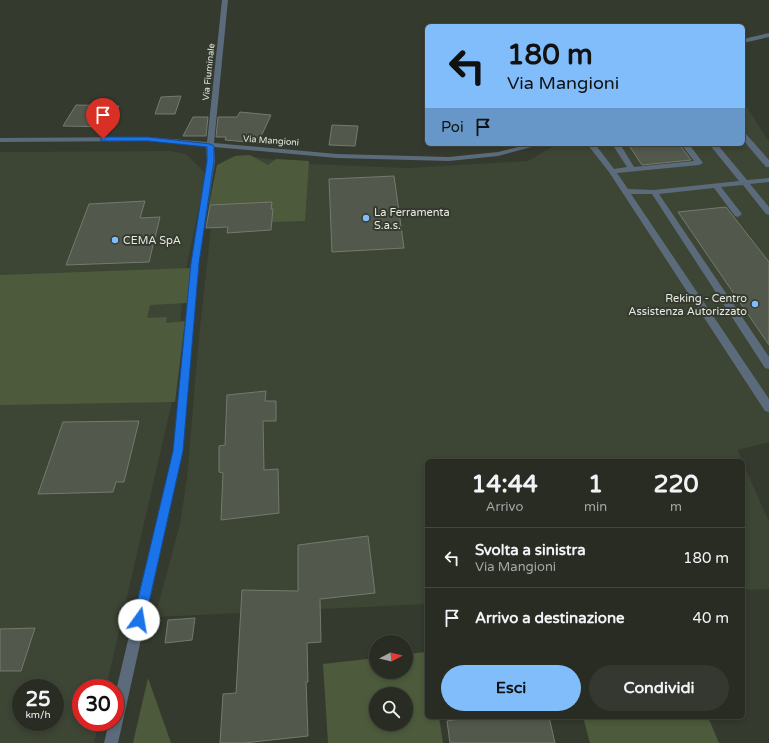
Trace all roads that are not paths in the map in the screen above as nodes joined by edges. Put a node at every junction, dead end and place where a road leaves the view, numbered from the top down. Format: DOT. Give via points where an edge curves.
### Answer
graph roads {
  1 [pos="225,0"];
  2 [pos="769,35"];
  3 [pos="745,41"];
  4 [pos="745,138"];
  5 [pos="0,140"];
  6 [pos="210,146"];
  7 [pos="531,146"];
  8 [pos="593,146"];
  9 [pos="617,146"];
  10 [pos="686,146"];
  11 [pos="714,146"];
  12 [pos="324,155"];
  13 [pos="322,162"];
  14 [pos="769,165"];
  15 [pos="632,169"];
  16 [pos="612,171"];
  17 [pos="769,180"];
  18 [pos="744,183"];
  19 [pos="716,186"];
  20 [pos="625,191"];
  21 [pos="654,192"];
  22 [pos="769,212"];
  23 [pos="738,214"];
  24 [pos="769,365"];
  25 [pos="769,408"];
  26 [pos="111,743"];
  1 -- 6 [label="street, Via Fiuminale"];
  2 -- 3 [label="street"];
  4 -- 14 [label="street"];
  5 -- 6 [label="street, Via Mangioni" via="148,139"];
  6 -- 12 [label="street, Via Mangioni"];
  6 -- 26 [label="street, Via Fiuminale" via="211,161 195,263 178,451"];
  7 -- 12 [label="street, Via Mangioni" via="498,154 449,158"];
  8 -- 16 [label="street"];
  9 -- 15 [label="street"];
  10 -- 15 [label="street" via="699,163"];
  11 -- 18 [label="street"];
  12 -- 13 [label="street"];
  15 -- 16 [label="street"];
  16 -- 20 [label="street"];
  17 -- 18 [label="street"];
  18 -- 19 [label="street"];
  18 -- 22 [label="street"];
  19 -- 21 [label="street"];
  19 -- 23 [label="street"];
  20 -- 21 [label="street"];
  20 -- 25 [label="street"];
  21 -- 24 [label="street"];
}
